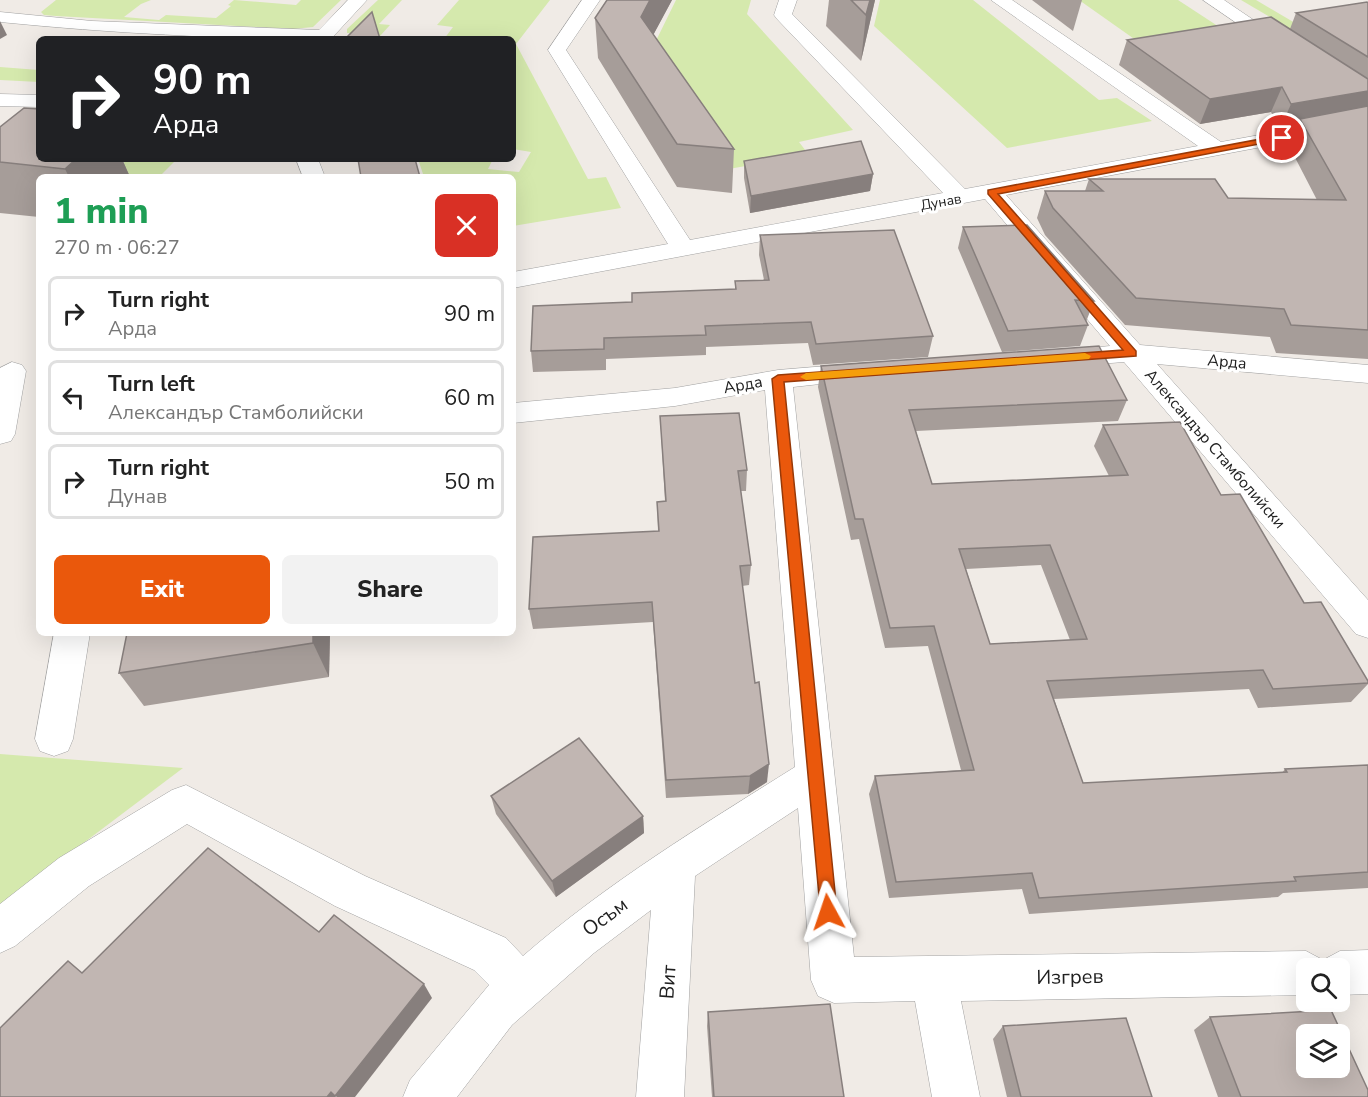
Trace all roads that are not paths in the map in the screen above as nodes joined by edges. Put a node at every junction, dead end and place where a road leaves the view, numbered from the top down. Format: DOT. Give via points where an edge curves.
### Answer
graph roads {
  1 [pos="27,0"];
  2 [pos="358,0"];
  3 [pos="591,0"];
  4 [pos="788,0"];
  5 [pos="1000,0"];
  6 [pos="1212,0"];
  7 [pos="0,17"];
  8 [pos="301,36"];
  9 [pos="323,36"];
  10 [pos="1300,57"];
  11 [pos="0,100"];
  12 [pos="36,101"];
  13 [pos="1368,121"];
  14 [pos="1218,150"];
  15 [pos="991,192"];
  16 [pos="961,198"];
  17 [pos="684,249"];
  18 [pos="516,279"];
  19 [pos="1132,353"];
  20 [pos="1037,360"];
  21 [pos="17,370"];
  22 [pos="884,371"];
  23 [pos="1368,374"];
  24 [pos="778,379"];
  25 [pos="516,413"];
  26 [pos="0,434"];
  27 [pos="1368,624"];
  28 [pos="71,636"];
  29 [pos="54,739"];
  30 [pos="815,775"];
  31 [pos="675,866"];
  32 [pos="0,931"];
  33 [pos="1368,972"];
  34 [pos="1296,973"];
  35 [pos="1350,973"];
  36 [pos="934,979"];
  37 [pos="521,987"];
  38 [pos="427,1097"];
  39 [pos="660,1097"];
  40 [pos="956,1097"];
  1 -- 7 [label="street"];
  2 -- 9 [label="street"];
  3 -- 17 [label="street" via="557,50"];
  4 -- 16 [label="street" via="783,15"];
  5 -- 14 [label="street"];
  6 -- 10 [label="street"];
  7 -- 8 [label="street" via="92,26"];
  11 -- 12 [label="street"];
  13 -- 14 [label="street, Дунав"];
  14 -- 15 [label="street, Дунав"];
  15 -- 16 [label="street, Дунав"];
  15 -- 19 [label="street, Александър Стамболийски"];
  16 -- 17 [label="street, Дунав"];
  17 -- 18 [label="street, Дунав"];
  19 -- 20 [label="street, Арда"];
  19 -- 23 [label="street, Арда"];
  19 -- 27 [label="street, Александър Стамболийски"];
  21 -- 26 [label="street"];
  22 -- 24 [label="street, Арда"];
  24 -- 25 [label="street, Арда" via="675,397"];
  24 -- 30 [label="street"];
  28 -- 29 [label="street"];
  30 -- 31 [label="street, Осъм"];
  30 -- 36 [label="street, Изгрев" via="834,980"];
  31 -- 37 [label="street, Осъм" via="578,937"];
  31 -- 39 [label="street, Вит"];
  32 -- 37 [label="street" via="74,872 186,803 350,891 490,954"];
  33 -- 35 [label="street"];
  34 -- 36 [label="street, Изгрев"];
  36 -- 40 [label="street"];
  37 -- 38 [label="street, Осъм" via="496,1009"];
}
